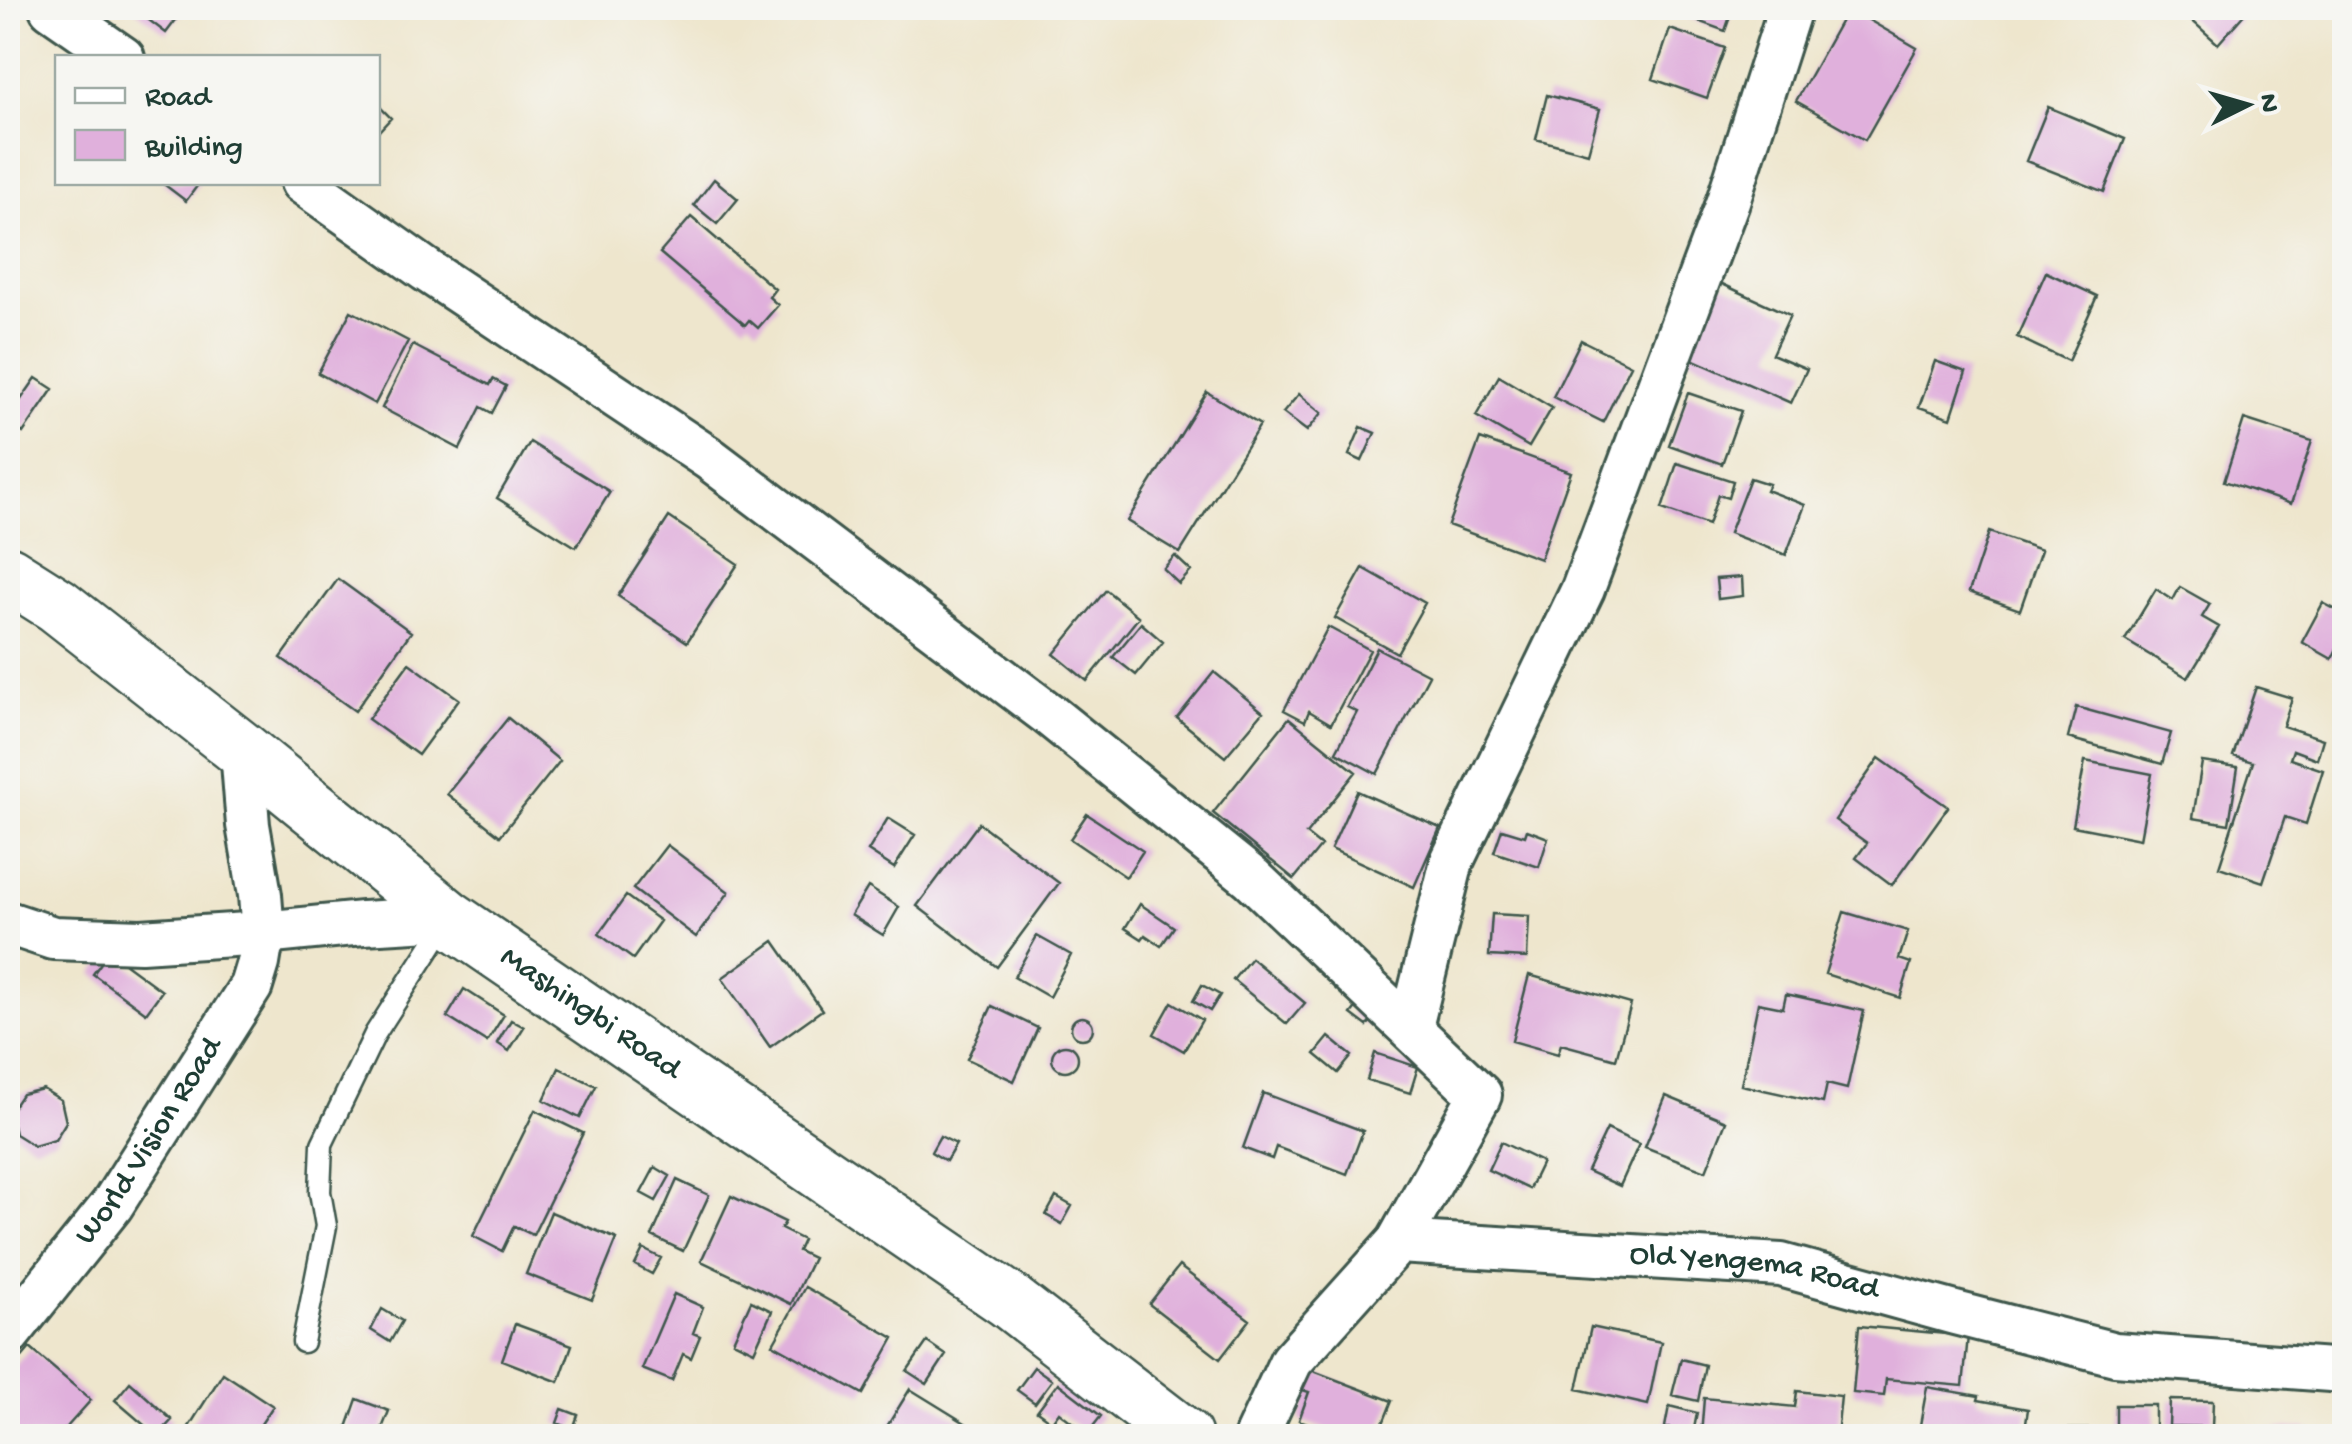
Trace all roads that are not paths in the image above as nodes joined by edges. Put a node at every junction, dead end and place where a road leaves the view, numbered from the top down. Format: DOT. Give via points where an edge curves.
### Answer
graph roads {
  1 [pos="51,8"];
  2 [pos="1790,8"];
  3 [pos="119,55"];
  4 [pos="306,185"];
  5 [pos="8,574"];
  6 [pos="242,750"];
  7 [pos="449,918"];
  8 [pos="8,923"];
  9 [pos="262,933"];
  10 [pos="1411,1027"];
  11 [pos="1398,1242"];
  12 [pos="8,1334"];
  13 [pos="303,1342"];
  14 [pos="2344,1371"];
  15 [pos="1184,1436"];
  16 [pos="1256,1436"];
  1 -- 3 [label="street"];
  2 -- 10 [label="street" via="1728,201 1583,588 1452,862"];
  4 -- 10 [label="street" via="710,459 1032,701 1252,878"];
  5 -- 6 [label="main road, Mashingbi Road"];
  6 -- 7 [label="main road, Mashingbi Road"];
  6 -- 9 [label="street, World Vision Road"];
  7 -- 9 [label="street"];
  7 -- 13 [label="lane" via="374,1034 322,1144 326,1226"];
  7 -- 15 [label="main road, Mashingbi Road" via="1008,1300"];
  8 -- 9 [label="street" via="54,938 141,941"];
  9 -- 12 [label="street, World Vision Road" via="251,986 112,1205"];
  10 -- 11 [label="street" via="1480,1095"];
  11 -- 14 [label="street, Old Yengema Road" via="1781,1265 2115,1354"];
  11 -- 16 [label="street" via="1291,1361"];
}
